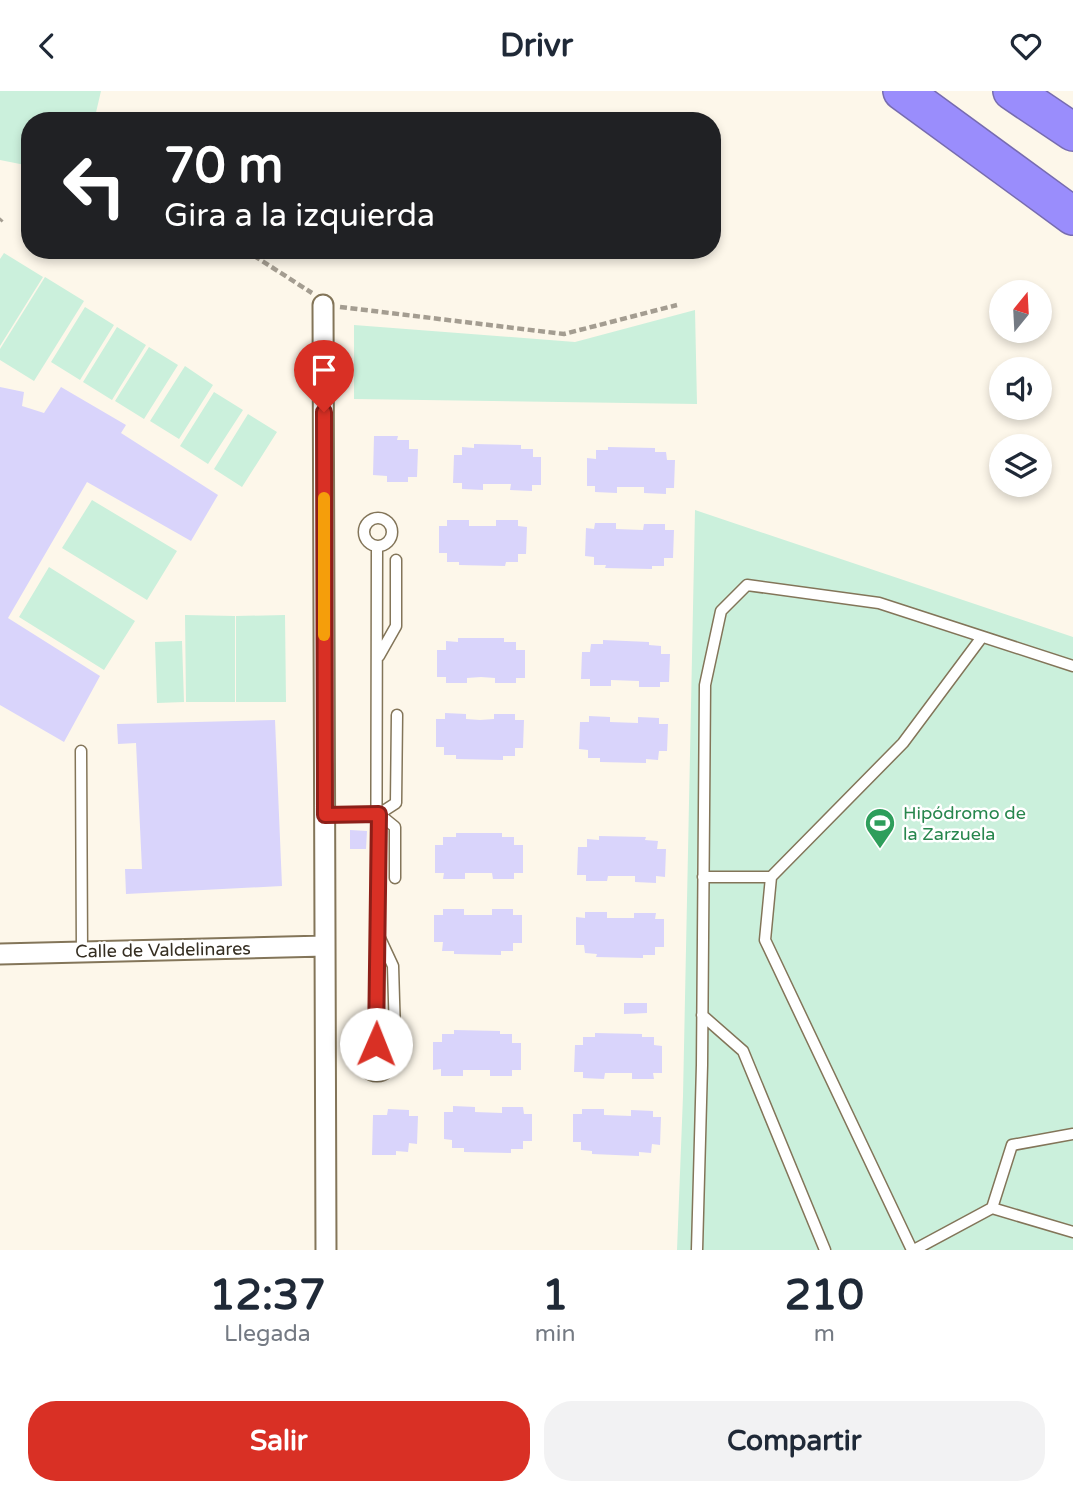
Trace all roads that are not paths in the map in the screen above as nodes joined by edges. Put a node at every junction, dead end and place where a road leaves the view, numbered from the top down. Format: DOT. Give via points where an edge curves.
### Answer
graph roads {
  1 [pos="902,91"];
  2 [pos="1012,91"];
  3 [pos="1073,132"];
  4 [pos="1073,216"];
  5 [pos="323,305"];
  6 [pos="377,546"];
  7 [pos="396,560"];
  8 [pos="982,637"];
  9 [pos="378,657"];
  10 [pos="1073,666"];
  11 [pos="397,715"];
  12 [pos="81,751"];
  13 [pos="379,814"];
  14 [pos="325,815"];
  15 [pos="703,877"];
  16 [pos="771,877"];
  17 [pos="395,878"];
  18 [pos="377,933"];
  19 [pos="325,946"];
  20 [pos="82,952"];
  21 [pos="0,954"];
  22 [pos="702,1015"];
  23 [pos="395,1034"];
  24 [pos="376,1044"];
  25 [pos="1073,1134"];
  26 [pos="992,1208"];
  27 [pos="1073,1232"];
  28 [pos="326,1250"];
  29 [pos="697,1250"];
  30 [pos="825,1250"];
  31 [pos="913,1250"];
  1 -- 4 [label="highway"];
  2 -- 3 [label="highway"];
  5 -- 14 [label="street"];
  6 -- 9 [label="lane"];
  7 -- 9 [label="lane" via="396,626"];
  8 -- 10 [label="lane"];
  8 -- 15 [label="lane" via="879,603 747,585 721,611 705,685"];
  8 -- 16 [label="lane" via="903,743"];
  9 -- 13 [label="lane"];
  11 -- 13 [label="lane" via="396,803"];
  12 -- 20 [label="lane"];
  13 -- 14 [label="lane"];
  13 -- 17 [label="lane" via="395,827"];
  13 -- 18 [label="lane"];
  14 -- 19 [label="street"];
  15 -- 16 [label="lane"];
  15 -- 22 [label="lane"];
  16 -- 31 [label="lane" via="765,940"];
  18 -- 23 [label="lane" via="393,966"];
  18 -- 24 [label="lane"];
  19 -- 20 [label="street, Calle de Valdelinares"];
  19 -- 28 [label="street"];
  20 -- 21 [label="street, Calle de Valdelinares"];
  22 -- 29 [label="lane"];
  22 -- 30 [label="lane" via="743,1051"];
  25 -- 26 [label="lane" via="1012,1145"];
  26 -- 27 [label="lane"];
  26 -- 31 [label="lane"];
}
